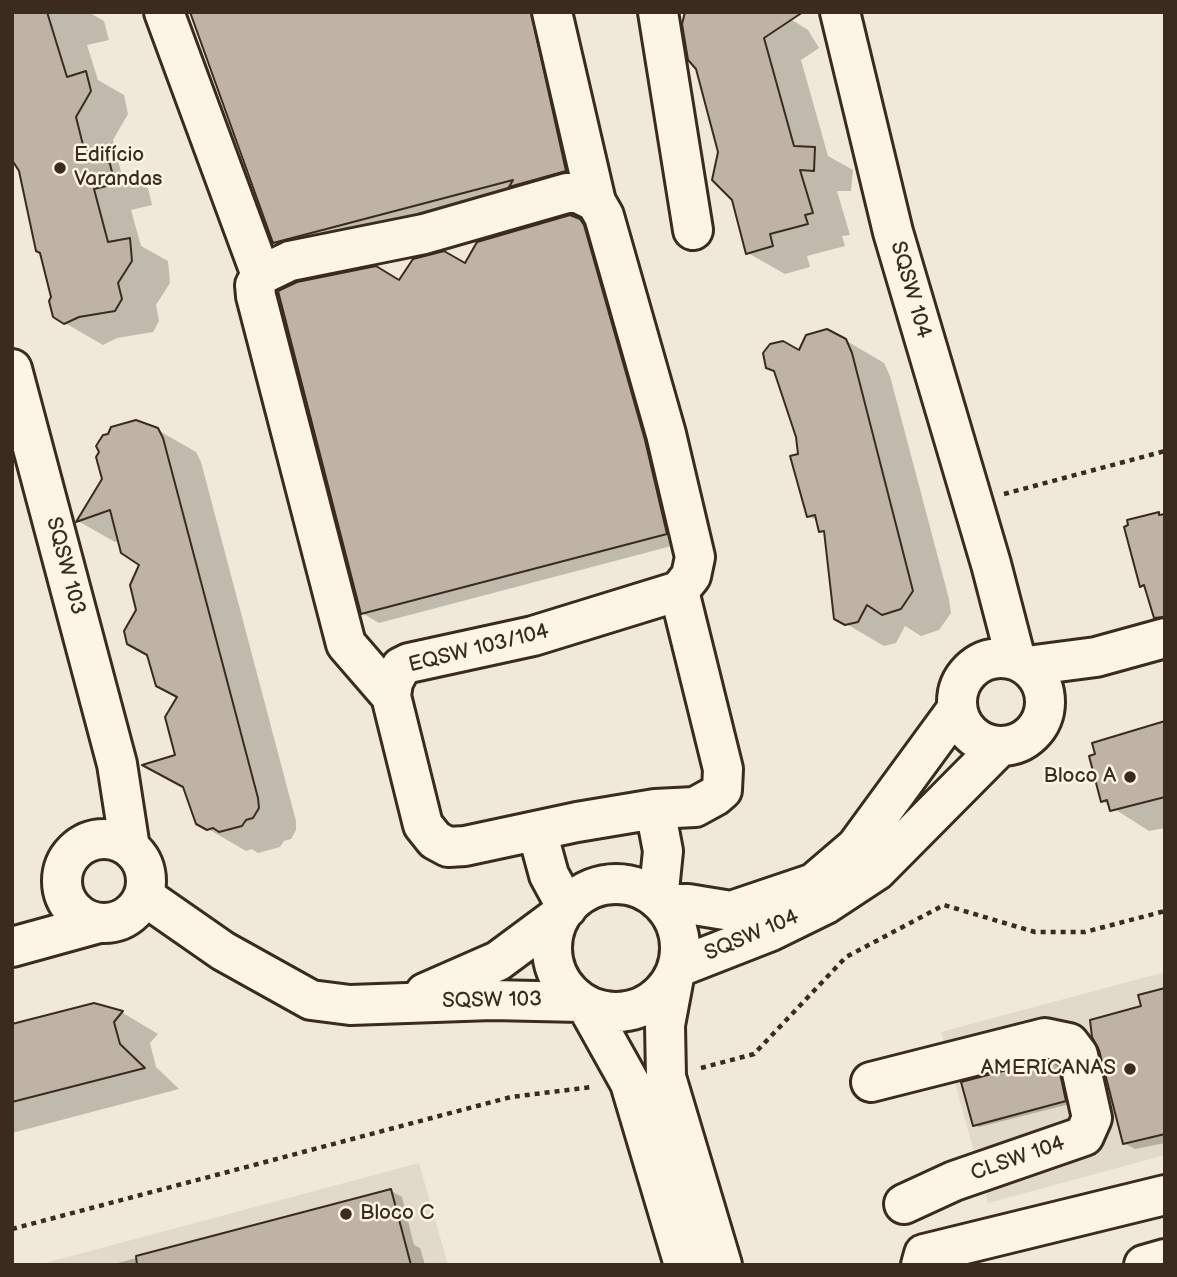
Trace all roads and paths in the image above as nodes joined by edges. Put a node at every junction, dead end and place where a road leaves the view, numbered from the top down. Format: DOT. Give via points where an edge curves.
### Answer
graph roads {
  1 [pos="164,12"];
  2 [pos="552,12"];
  3 [pos="658,12"];
  4 [pos="840,12"];
  5 [pos="596,202"];
  6 [pos="692,230"];
  7 [pos="261,275"];
  8 [pos="12,369"];
  9 [pos="1165,451"];
  10 [pos="973,502"];
  11 [pos="991,564"];
  12 [pos="679,591"];
  13 [pos="1165,638"];
  14 [pos="1096,657"];
  15 [pos="1021,663"];
  16 [pos="978,664"];
  17 [pos="391,696"];
  18 [pos="957,709"];
  19 [pos="1043,717"];
  20 [pos="1000,746"];
  21 [pos="117,764"];
  22 [pos="655,809"];
  23 [pos="537,831"];
  24 [pos="91,841"];
  25 [pos="130,848"];
  26 [pos="64,893"];
  27 [pos="820,894"];
  28 [pos="660,902"];
  29 [pos="123,912"];
  30 [pos="564,912"];
  31 [pos="12,940"];
  32 [pos="12,947"];
  33 [pos="676,972"];
  34 [pos="403,1002"];
  35 [pos="584,1004"];
  36 [pos="871,1082"];
  37 [pos="1165,1195"];
  38 [pos="904,1204"];
  39 [pos="689,1218"];
  40 [pos="1165,1259"];
  41 [pos="684,1265"];
  42 [pos="722,1265"];
  43 [pos="921,1265"];
  44 [pos="1144,1265"];
  1 -- 7 [label="street"];
  2 -- 5 [label="street"];
  3 -- 6 [label="street"];
  4 -- 10 [label="street, SQSW 104" via="893,232"];
  5 -- 7 [label="street" via="567,193 424,234 290,261"];
  5 -- 12 [label="street" via="604,216 666,434 695,557 691,576"];
  7 -- 17 [label="street" via="255,285 256,296 346,644"];
  8 -- 21 [label="street, SQSW 103"];
  9 -- 10 [label="path"];
  10 -- 11 [label="street, SQSW 104"];
  11 -- 15 [label="street, SQSW 104"];
  11 -- 16 [label="street, SQSW 104"];
  12 -- 17 [label="street, EQSW 103/104" via="533,636 409,663 397,673"];
  12 -- 22 [label="street, EQSW 103/104" via="723,783 722,790 707,803"];
  13 -- 14 [label="street"];
  14 -- 15 [label="street"];
  14 -- 19 [label="street"];
  15 -- 16 [label="street" via="990,659"];
  15 -- 19 [label="street" via="1036,674 1045,695"];
  16 -- 18 [label="street" via="961,683"];
  17 -- 23 [label="street, EQSW 103/104" via="423,825 435,840 454,848"];
  18 -- 20 [label="street" via="968,731"];
  18 -- 27 [label="street, SQSW 104"];
  19 -- 20 [label="street" via="1027,738"];
  20 -- 27 [label="street, SQSW 104" via="876,871"];
  21 -- 24 [label="street"];
  21 -- 25 [label="street, SQSW 103"];
  22 -- 23 [label="street, EQSW 103/104"];
  22 -- 28 [label="street" via="663,851"];
  23 -- 30 [label="street"];
  24 -- 25 [label="street" via="111,840"];
  24 -- 26 [label="street" via="69,859 63,871"];
  25 -- 29 [label="street" via="145,869"];
  26 -- 29 [label="street" via="74,911"];
  26 -- 31 [label="street"];
  27 -- 28 [label="street, SQSW 104" via="731,911"];
  27 -- 33 [label="street, SQSW 104" via="771,931"];
  28 -- 30 [label="street" via="629,885 609,884 590,890"];
  28 -- 33 [label="street" via="680,934"];
  29 -- 32 [label="street, SQSW 103"];
  29 -- 34 [label="street, SQSW 103" via="203,937 311,1000 350,1005"];
  30 -- 34 [label="street, SQSW 103" via="498,961"];
  30 -- 35 [label="street" via="553,934 556,972 566,989"];
  33 -- 35 [label="street" via="663,994 646,1006 606,1012"];
  33 -- 39 [label="street" via="664,1037"];
  34 -- 35 [label="street, SQSW 103"];
  35 -- 39 [label="street" via="630,1083"];
  36 -- 38 [label="street, CLSW 104" via="1052,1037 1069,1043 1078,1055 1092,1118 1084,1136 954,1181"];
  37 -- 43 [label="street" via="924,1254"];
  39 -- 41 [label="street"];
  39 -- 42 [label="street"];
  40 -- 44 [label="street"];
}
